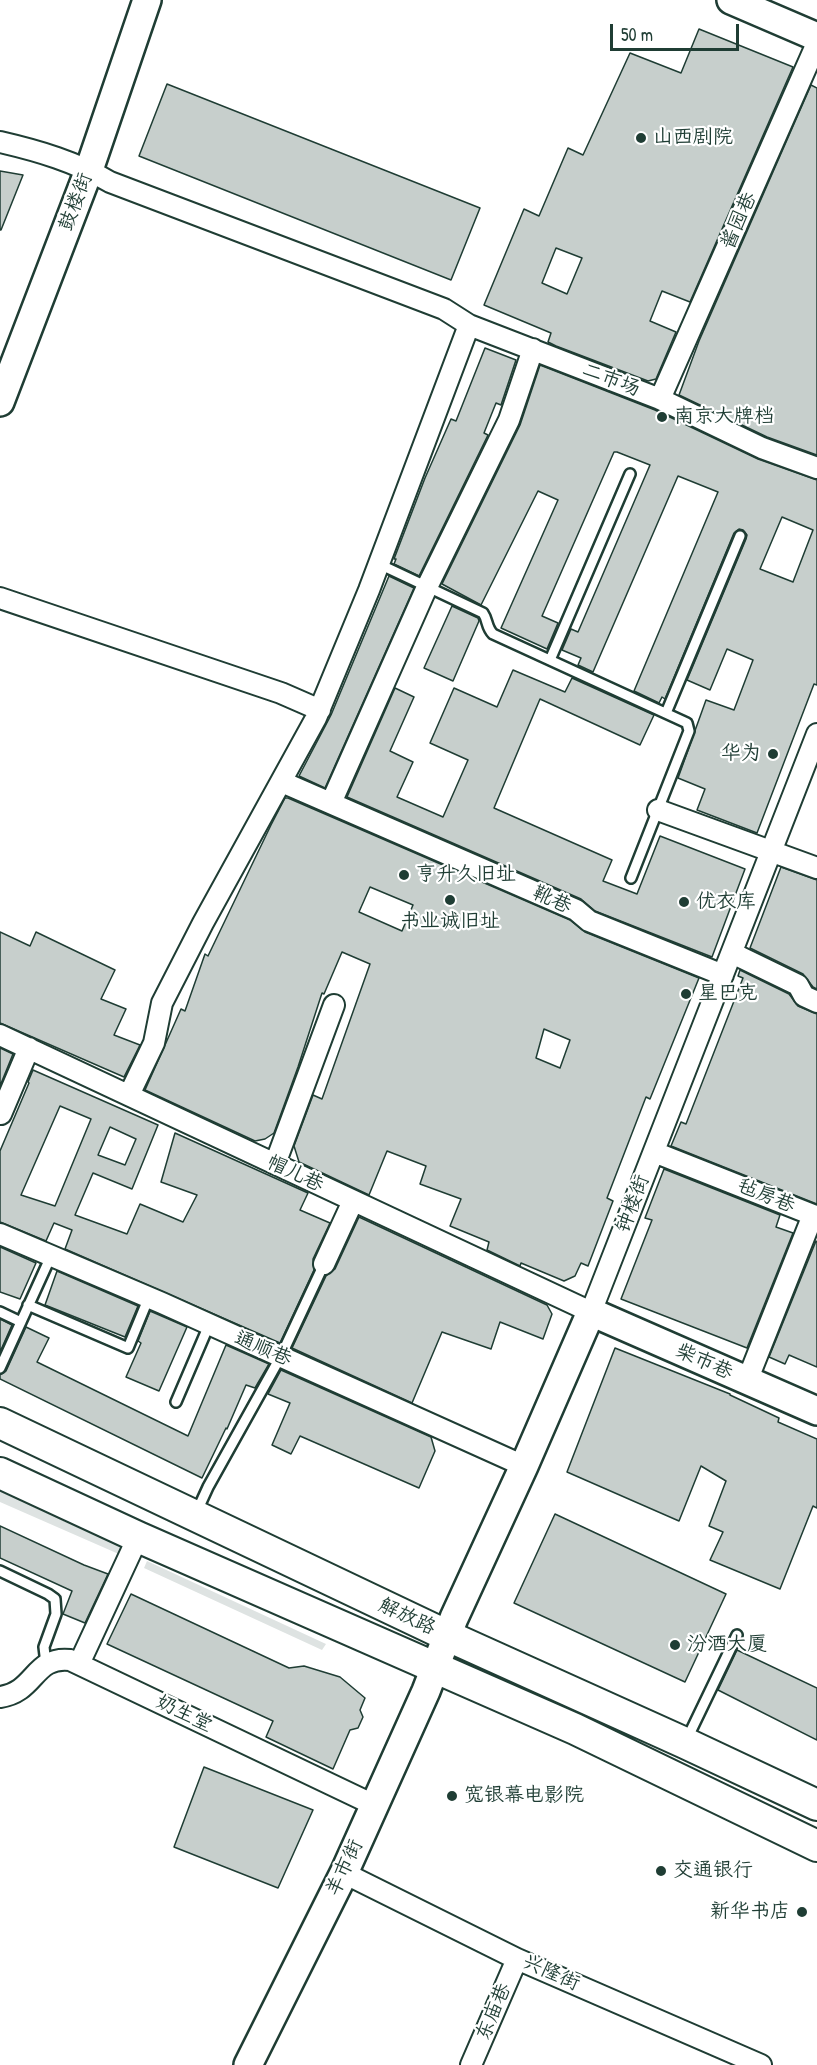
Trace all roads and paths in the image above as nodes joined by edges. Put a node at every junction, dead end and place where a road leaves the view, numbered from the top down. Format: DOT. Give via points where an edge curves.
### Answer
graph roads {
  1 [pos="131,0"];
  2 [pos="147,0"];
  3 [pos="731,0"];
  4 [pos="817,37"];
  5 [pos="817,43"];
  6 [pos="0,142"];
  7 [pos="0,150"];
  8 [pos="80,171"];
  9 [pos="469,325"];
  10 [pos="533,349"];
  11 [pos="0,360"];
  12 [pos="660,399"];
  13 [pos="0,402"];
  14 [pos="817,468"];
  15 [pos="630,474"];
  16 [pos="740,537"];
  17 [pos="379,564"];
  18 [pos="428,587"];
  19 [pos="0,598"];
  20 [pos="0,608"];
  21 [pos="550,660"];
  22 [pos="666,713"];
  23 [pos="318,714"];
  24 [pos="817,734"];
  25 [pos="282,782"];
  26 [pos="331,803"];
  27 [pos="658,810"];
  28 [pos="771,851"];
  29 [pos="817,868"];
  30 [pos="631,878"];
  31 [pos="732,953"];
  32 [pos="723,975"];
  33 [pos="817,1002"];
  34 [pos="334,1005"];
  35 [pos="0,1035"];
  36 [pos="29,1048"];
  37 [pos="129,1095"];
  38 [pos="1,1115"];
  39 [pos="654,1152"];
  40 [pos="274,1164"];
  41 [pos="353,1201"];
  42 [pos="0,1234"];
  43 [pos="51,1256"];
  44 [pos="324,1264"];
  45 [pos="148,1297"];
  46 [pos="28,1305"];
  47 [pos="0,1312"];
  48 [pos="591,1312"];
  49 [pos="21,1322"];
  50 [pos="209,1325"];
  51 [pos="280,1356"];
  52 [pos="0,1368"];
  53 [pos="747,1381"];
  54 [pos="176,1402"];
  55 [pos="817,1412"];
  56 [pos="0,1423"];
  57 [pos="524,1466"];
  58 [pos="0,1473"];
  59 [pos="195,1516"];
  60 [pos="138,1538"];
  61 [pos="0,1571"];
  62 [pos="737,1635"];
  63 [pos="448,1636"];
  64 [pos="46,1664"];
  65 [pos="79,1664"];
  66 [pos="434,1668"];
  67 [pos="0,1697"];
  68 [pos="685,1743"];
  69 [pos="374,1805"];
  70 [pos="817,1806"];
  71 [pos="817,1846"];
  72 [pos="344,1873"];
  73 [pos="517,1959"];
  74 [pos="248,2065"];
  75 [pos="471,2065"];
  76 [pos="761,2065"];
  1 -- 8 [label="street, 鼓楼街"];
  2 -- 8 [label="street, 鼓楼街"];
  3 -- 4 [label="street"];
  5 -- 12 [label="street, 酱园巷"];
  6 -- 8 [label="street" via="33,150"];
  7 -- 8 [label="street"];
  8 -- 9 [label="street, 二市场" via="444,309"];
  8 -- 11 [label="street, 鼓楼街"];
  8 -- 13 [label="street, 鼓楼街"];
  9 -- 10 [label="street, 二市场"];
  9 -- 17 [label="street"];
  10 -- 12 [label="street, 二市场"];
  10 -- 18 [label="street" via="509,420"];
  12 -- 14 [label="street, 二市场" via="762,448"];
  15 -- 21 [label="lane"];
  16 -- 22 [label="lane"];
  17 -- 18 [label="lane"];
  17 -- 23 [label="street"];
  18 -- 21 [label="lane" via="483,613 487,629 493,634"];
  18 -- 26 [label="street"];
  19 -- 23 [label="street" via="281,693"];
  20 -- 23 [label="street"];
  21 -- 22 [label="lane"];
  22 -- 27 [label="lane" via="687,723 689,731"];
  23 -- 25 [label="street"];
  24 -- 28 [label="street, 钟楼街"];
  25 -- 26 [label="street, 靴巷"];
  25 -- 37 [label="street" via="162,1003 154,1043"];
  26 -- 32 [label="street, 靴巷" via="576,910 588,921"];
  27 -- 28 [label="street"];
  27 -- 30 [label="lane"];
  28 -- 29 [label="street"];
  28 -- 31 [label="street, 钟楼街"];
  31 -- 32 [label="street, 钟楼街"];
  31 -- 33 [label="street" via="798,985 804,996"];
  32 -- 39 [label="street, 钟楼街"];
  34 -- 40 [label="street"];
  35 -- 36 [label="street, 帽儿巷"];
  36 -- 37 [label="street, 帽儿巷"];
  36 -- 38 [label="street"];
  37 -- 40 [label="street, 帽儿巷"];
  39 -- 48 [label="street, 钟楼街"];
  39 -- 53 [label="street, 毡房巷" via="813,1215"];
  40 -- 41 [label="street, 帽儿巷"];
  41 -- 44 [label="street"];
  41 -- 48 [label="street, 帽儿巷"];
  42 -- 43 [label="street, 通顺巷"];
  43 -- 45 [label="street, 通顺巷"];
  43 -- 46 [label="lane"];
  44 -- 51 [label="lane"];
  45 -- 46 [label="lane" via="128,1348"];
  45 -- 50 [label="street, 通顺巷"];
  46 -- 49 [label="lane"];
  47 -- 49 [label="lane"];
  48 -- 53 [label="street, 柴市巷"];
  48 -- 57 [label="street, 钟楼街"];
  49 -- 52 [label="lane"];
  50 -- 51 [label="street, 通顺巷"];
  50 -- 54 [label="lane"];
  51 -- 57 [label="street, 通顺巷"];
  51 -- 59 [label="lane"];
  53 -- 55 [label="street, 柴市巷"];
  56 -- 59 [label="main road, 解放路"];
  57 -- 63 [label="street, 钟楼街"];
  58 -- 60 [label="main road, 解放路"];
  59 -- 63 [label="main road, 解放路"];
  60 -- 65 [label="street"];
  60 -- 66 [label="main road, 解放路"];
  61 -- 64 [label="lane" via="55,1599 56,1614 44,1647"];
  62 -- 68 [label="lane"];
  63 -- 66 [label="street, 钟楼街"];
  63 -- 68 [label="main road, 解放路"];
  64 -- 65 [label="street, 奶生堂" via="60,1659"];
  64 -- 67 [label="street" via="13,1695"];
  65 -- 69 [label="street, 奶生堂"];
  66 -- 69 [label="street, 羊市街"];
  66 -- 71 [label="main road, 解放路" via="575,1729"];
  68 -- 70 [label="main road, 解放路"];
  69 -- 72 [label="street, 羊市街"];
  72 -- 73 [label="street, 兴隆街"];
  72 -- 74 [label="street, 羊市街"];
  73 -- 75 [label="street, 东庙巷"];
  73 -- 76 [label="street, 兴隆街"];
}
